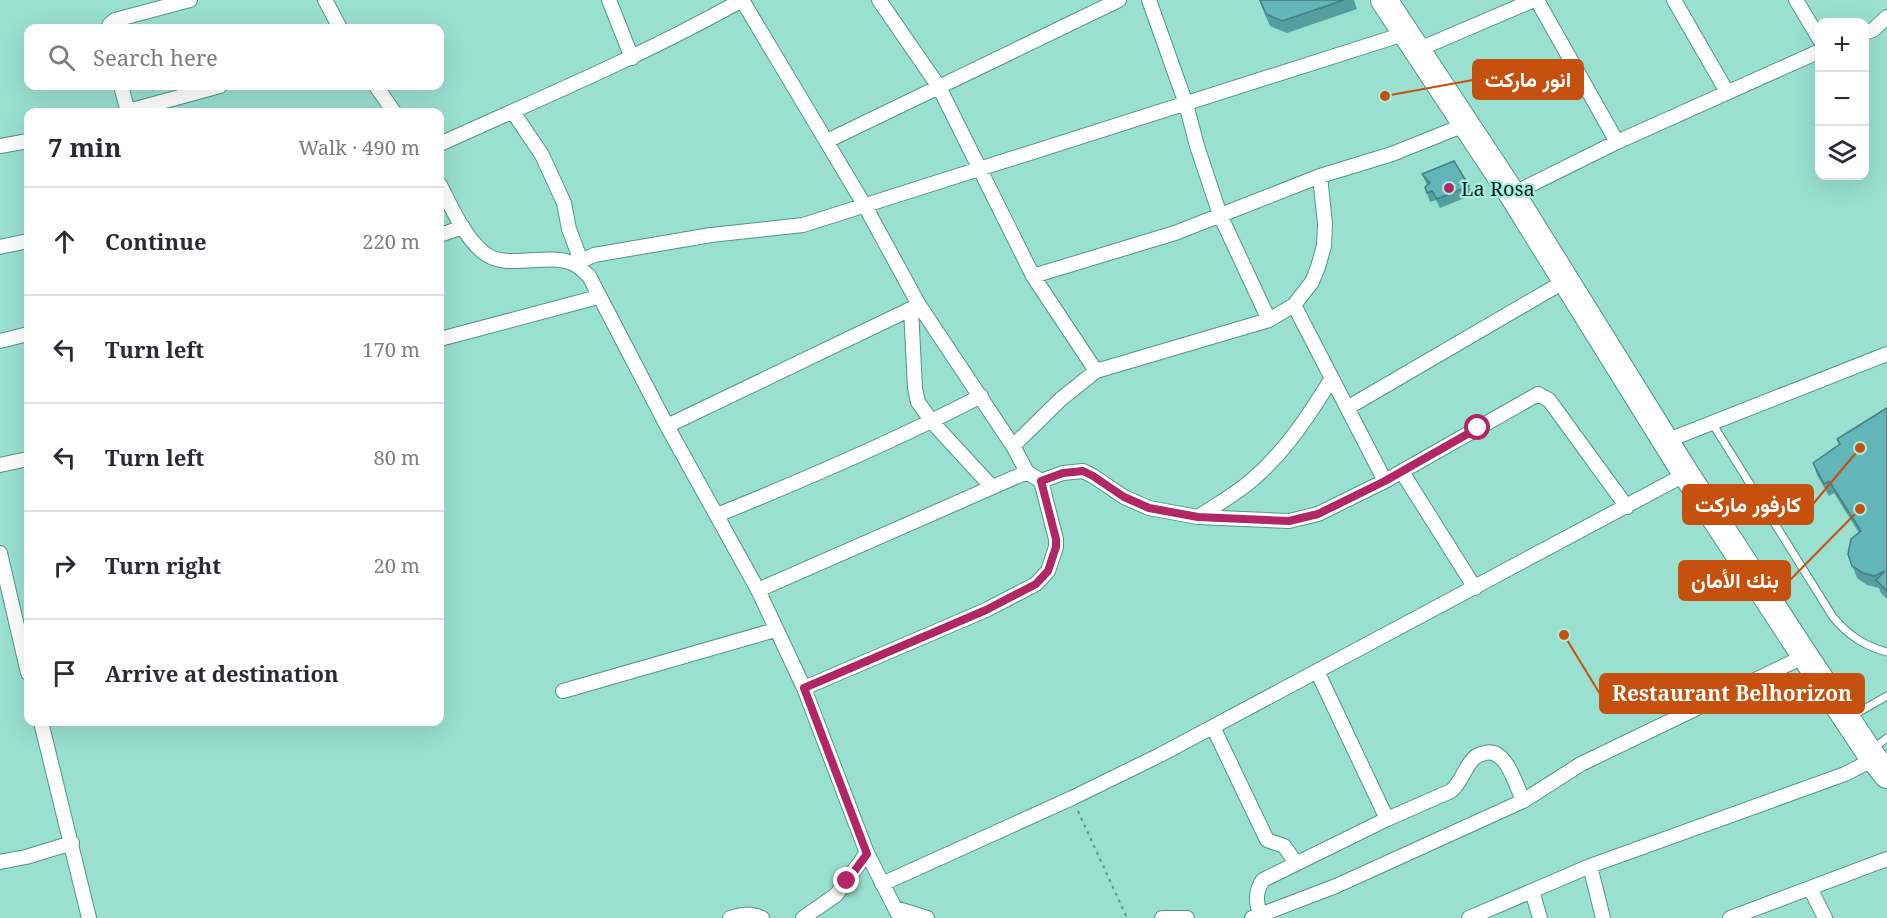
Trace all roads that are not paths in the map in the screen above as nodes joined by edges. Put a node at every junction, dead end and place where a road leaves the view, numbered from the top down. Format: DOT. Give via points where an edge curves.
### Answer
graph roads {
  1 [pos="190,0"];
  2 [pos="325,0"];
  3 [pos="609,0"];
  4 [pos="742,0"];
  5 [pos="879,0"];
  6 [pos="1149,0"];
  7 [pos="1384,0"];
  8 [pos="1536,0"];
  9 [pos="1674,0"];
  10 [pos="1796,0"];
  11 [pos="1112,2"];
  12 [pos="1887,17"];
  13 [pos="110,24"];
  14 [pos="338,24"];
  15 [pos="1869,31"];
  16 [pos="1815,32"];
  17 [pos="1412,41"];
  18 [pos="1815,53"];
  19 [pos="632,58"];
  20 [pos="939,87"];
  21 [pos="122,90"];
  22 [pos="206,90"];
  23 [pos="379,90"];
  24 [pos="1727,92"];
  25 [pos="1186,104"];
  26 [pos="127,108"];
  27 [pos="142,108"];
  28 [pos="391,108"];
  29 [pos="513,112"];
  30 [pos="1467,124"];
  31 [pos="827,141"];
  32 [pos="24,142"];
  33 [pos="444,142"];
  34 [pos="1617,142"];
  35 [pos="0,146"];
  36 [pos="979,170"];
  37 [pos="1320,176"];
  38 [pos="444,193"];
  39 [pos="1512,194"];
  40 [pos="866,206"];
  41 [pos="1220,215"];
  42 [pos="462,227"];
  43 [pos="444,234"];
  44 [pos="24,242"];
  45 [pos="0,247"];
  46 [pos="577,263"];
  47 [pos="1033,276"];
  48 [pos="1565,281"];
  49 [pos="598,297"];
  50 [pos="1294,305"];
  51 [pos="915,307"];
  52 [pos="1269,320"];
  53 [pos="24,335"];
  54 [pos="444,338"];
  55 [pos="0,341"];
  56 [pos="1887,354"];
  57 [pos="1096,371"];
  58 [pos="1332,378"];
  59 [pos="981,396"];
  60 [pos="1347,408"];
  61 [pos="932,422"];
  62 [pos="1712,423"];
  63 [pos="667,426"];
  64 [pos="1666,441"];
  65 [pos="1013,446"];
  66 [pos="24,460"];
  67 [pos="0,465"];
  68 [pos="1027,472"];
  69 [pos="1402,472"];
  70 [pos="1686,474"];
  71 [pos="1041,481"];
  72 [pos="1385,481"];
  73 [pos="992,487"];
  74 [pos="1627,507"];
  75 [pos="717,515"];
  76 [pos="1198,517"];
  77 [pos="0,553"];
  78 [pos="1475,588"];
  79 [pos="758,590"];
  80 [pos="775,630"];
  81 [pos="1887,652"];
  82 [pos="24,656"];
  83 [pos="1805,656"];
  84 [pos="1317,671"];
  85 [pos="804,688"];
  86 [pos="563,692"];
  87 [pos="1887,696"];
  88 [pos="1847,719"];
  89 [pos="42,726"];
  90 [pos="1213,727"];
  91 [pos="1879,756"];
  92 [pos="1523,801"];
  93 [pos="1387,819"];
  94 [pos="72,843"];
  95 [pos="867,854"];
  96 [pos="1887,859"];
  97 [pos="0,862"];
  98 [pos="1296,863"];
  99 [pos="1590,866"];
  100 [pos="882,884"];
  101 [pos="1810,888"];
  102 [pos="1532,891"];
  103 [pos="898,913"];
  104 [pos="1747,915"];
  105 [pos="1256,916"];
  106 [pos="89,918"];
  107 [pos="730,918"];
  108 [pos="762,918"];
  109 [pos="803,918"];
  110 [pos="927,918"];
  111 [pos="1162,918"];
  112 [pos="1187,918"];
  113 [pos="1469,918"];
  114 [pos="1540,918"];
  115 [pos="1603,918"];
  116 [pos="1730,918"];
  117 [pos="1825,918"];
  1 -- 13 [label="street"];
  2 -- 14 [label="street"];
  3 -- 19 [label="street"];
  4 -- 19 [label="street"];
  4 -- 31 [label="street"];
  5 -- 20 [label="street"];
  6 -- 25 [label="street"];
  7 -- 17 [label="highway"];
  8 -- 17 [label="street"];
  8 -- 34 [label="street"];
  9 -- 24 [label="street"];
  10 -- 16 [label="street"];
  11 -- 20 [label="street"];
  12 -- 15 [label="street"];
  17 -- 25 [label="street"];
  17 -- 30 [label="highway"];
  18 -- 24 [label="street"];
  19 -- 29 [label="street"];
  20 -- 31 [label="street"];
  20 -- 36 [label="street"];
  21 -- 26 [label="street"];
  22 -- 27 [label="street"];
  23 -- 28 [label="street"];
  24 -- 34 [label="street"];
  25 -- 36 [label="street"];
  25 -- 41 [label="street"];
  29 -- 33 [label="street"];
  29 -- 46 [label="street" via="542,155 564,203"];
  30 -- 37 [label="street" via="1392,154"];
  30 -- 39 [label="highway"];
  31 -- 40 [label="street"];
  32 -- 35 [label="street"];
  34 -- 39 [label="street"];
  36 -- 40 [label="street"];
  36 -- 47 [label="street"];
  37 -- 41 [label="street"];
  37 -- 50 [label="street" via="1324,246 1312,282"];
  38 -- 42 [label="street"];
  39 -- 48 [label="highway"];
  40 -- 46 [label="street" via="803,225 711,235 594,255"];
  40 -- 51 [label="street"];
  41 -- 47 [label="street" via="1175,233"];
  41 -- 52 [label="street"];
  42 -- 43 [label="street"];
  42 -- 46 [label="street" via="483,252 499,260"];
  44 -- 45 [label="street"];
  46 -- 49 [label="street" via="589,276"];
  47 -- 57 [label="street"];
  48 -- 60 [label="street"];
  48 -- 64 [label="highway"];
  49 -- 54 [label="street"];
  49 -- 63 [label="street"];
  50 -- 52 [label="street"];
  50 -- 58 [label="street"];
  51 -- 59 [label="street"];
  51 -- 61 [label="street" via="916,396"];
  51 -- 63 [label="street"];
  52 -- 57 [label="street"];
  53 -- 55 [label="street"];
  56 -- 62 [label="street"];
  57 -- 65 [label="street"];
  58 -- 60 [label="street"];
  58 -- 76 [label="street" via="1291,440 1264,469"];
  59 -- 61 [label="street"];
  59 -- 65 [label="street"];
  60 -- 72 [label="street"];
  61 -- 73 [label="street"];
  61 -- 75 [label="street"];
  62 -- 64 [label="street"];
  62 -- 81 [label="lane" via="1833,617 1862,643"];
  63 -- 75 [label="street"];
  64 -- 70 [label="highway"];
  65 -- 68 [label="street"];
  66 -- 67 [label="street"];
  68 -- 71 [label="street"];
  68 -- 73 [label="street"];
  69 -- 72 [label="street"];
  69 -- 74 [label="street" via="1538,394 1548,400"];
  69 -- 78 [label="street"];
  70 -- 74 [label="street"];
  70 -- 83 [label="highway"];
  71 -- 76 [label="street" via="1083,471 1149,508"];
  71 -- 85 [label="street" via="1056,547 1048,571 1036,584 986,610"];
  72 -- 76 [label="street" via="1301,519"];
  73 -- 79 [label="street"];
  74 -- 78 [label="street"];
  75 -- 79 [label="street"];
  77 -- 82 [label="street"];
  78 -- 84 [label="street"];
  79 -- 80 [label="street"];
  80 -- 85 [label="street"];
  80 -- 86 [label="street"];
  83 -- 88 [label="highway"];
  83 -- 92 [label="street" via="1581,764"];
  84 -- 90 [label="street"];
  84 -- 93 [label="street"];
  85 -- 95 [label="street"];
  87 -- 88 [label="lane"];
  88 -- 91 [label="highway"];
  89 -- 94 [label="street"];
  90 -- 98 [label="street" via="1267,840 1284,846"];
  90 -- 100 [label="street" via="1072,798"];
  91 -- 99 [label="street" via="1845,774"];
  92 -- 93 [label="street" via="1504,760 1497,753 1486,752 1472,760 1455,788"];
  92 -- 105 [label="street" via="1336,886"];
  93 -- 98 [label="street"];
  94 -- 97 [label="street"];
  94 -- 106 [label="street"];
  95 -- 100 [label="street"];
  95 -- 109 [label="street" via="837,895"];
  96 -- 101 [label="street"];
  98 -- 105 [label="street" via="1263,880 1257,892"];
  99 -- 102 [label="street"];
  99 -- 115 [label="street"];
  100 -- 103 [label="street"];
  101 -- 104 [label="street"];
  101 -- 117 [label="street"];
  102 -- 113 [label="street"];
  102 -- 114 [label="street"];
  103 -- 110 [label="street"];
  104 -- 116 [label="street"];
  107 -- 108 [label="street" via="741,914"];
  111 -- 112 [label="street"];
}
